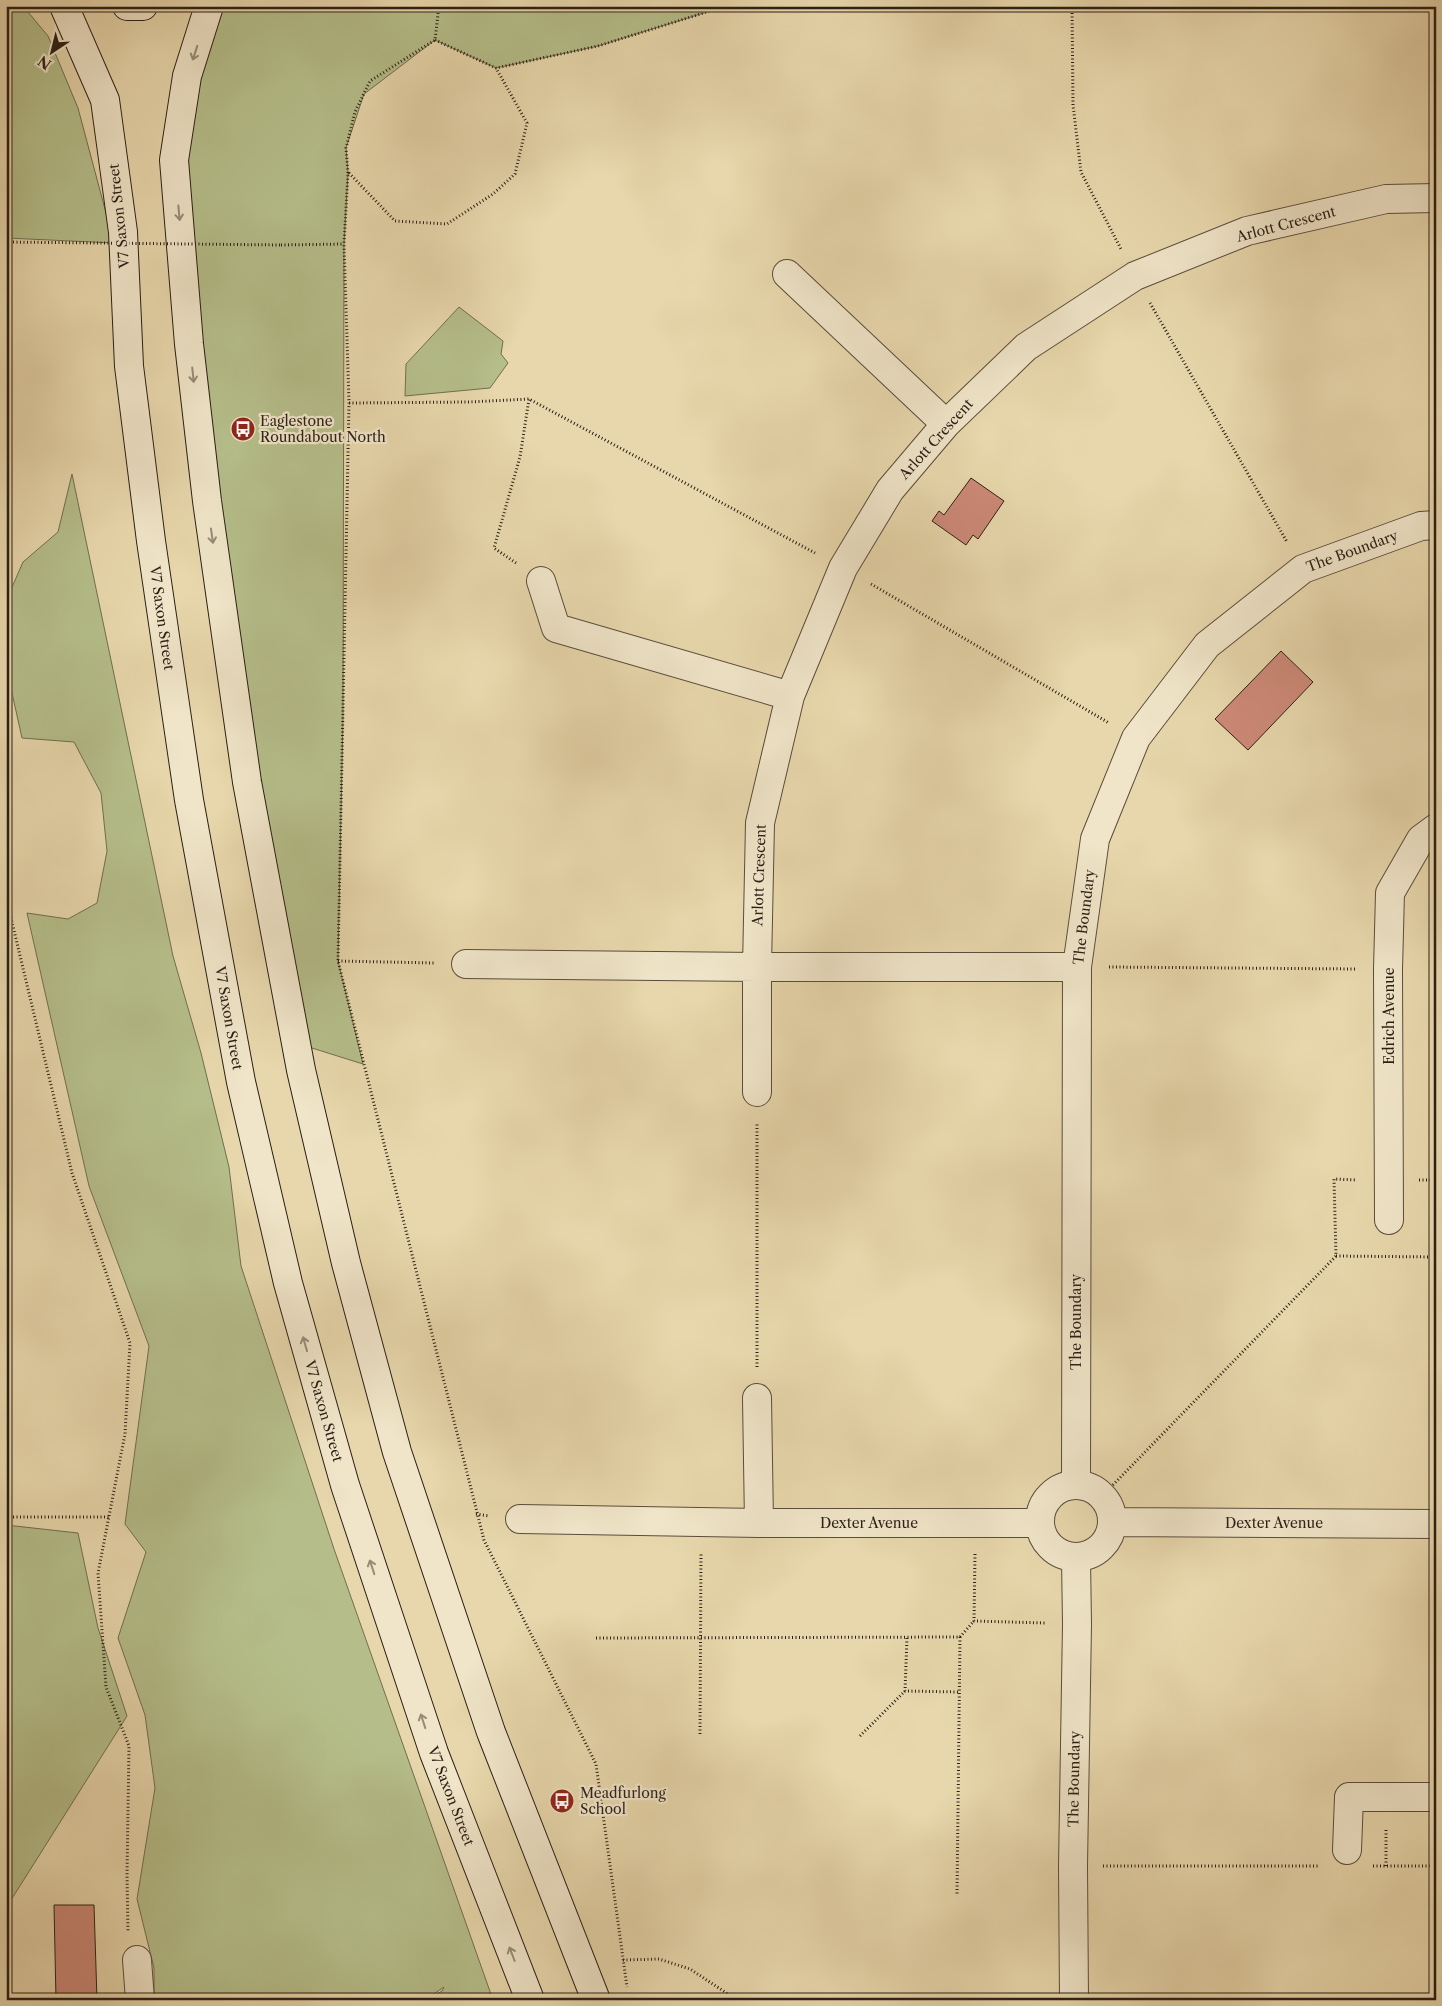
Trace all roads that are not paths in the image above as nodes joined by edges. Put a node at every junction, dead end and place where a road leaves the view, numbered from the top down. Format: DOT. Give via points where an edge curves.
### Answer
graph roads {
  1 [pos="64,6"];
  2 [pos="127,6"];
  3 [pos="143,6"];
  4 [pos="209,6"];
  5 [pos="1436,198"];
  6 [pos="787,274"];
  7 [pos="946,424"];
  8 [pos="1436,525"];
  9 [pos="541,581"];
  10 [pos="790,696"];
  11 [pos="1436,828"];
  12 [pos="466,964"];
  13 [pos="757,967"];
  14 [pos="1077,967"];
  15 [pos="758,1092"];
  16 [pos="1389,1220"];
  17 [pos="757,1398"];
  18 [pos="1076,1484"];
  19 [pos="520,1519"];
  20 [pos="1113,1522"];
  21 [pos="759,1523"];
  22 [pos="1040,1523"];
  23 [pos="1436,1524"];
  24 [pos="1076,1558"];
  25 [pos="1436,1797"];
  26 [pos="1346,1861"];
  27 [pos="137,1960"];
  28 [pos="140,2000"];
  29 [pos="530,2000"];
  30 [pos="596,2000"];
  31 [pos="1074,2000"];
  29 -- 1 [label="street, V7 Saxon Street, one-way" via="434,1753 345,1485 288,1283 241,1082 189,800 150,541 130,366 123,232 105,100"];
  2 -- 3 [label="street"];
  4 -- 30 [label="street, one-way" via="187,76 174,160 189,344 246,782 301,1070 346,1263 397,1452 491,1732"];
  5 -- 7 [label="street, Arlott Crescent" via="1386,199 1247,231 1135,276 1026,347"];
  6 -- 7 [label="street"];
  7 -- 10 [label="street, Arlott Crescent" via="890,490 843,568"];
  8 -- 14 [label="street, The Boundary" via="1421,526 1303,569 1207,646 1136,738 1095,839"];
  9 -- 10 [label="street" via="556,628"];
  10 -- 13 [label="street, Arlott Crescent" via="760,823"];
  11 -- 16 [label="street, Edrich Avenue" via="1421,839 1390,893"];
  12 -- 13 [label="street"];
  13 -- 14 [label="street"];
  13 -- 15 [label="street, Arlott Crescent"];
  14 -- 18 [label="street, The Boundary"];
  17 -- 21 [label="street"];
  18 -- 20 [label="street" via="1095,1489 1102,1495 1108,1503"];
  18 -- 22 [label="street" via="1064,1486 1046,1500"];
  19 -- 21 [label="street, Dexter Avenue"];
  20 -- 23 [label="street, Dexter Avenue"];
  20 -- 24 [label="street" via="1106,1543 1098,1551"];
  21 -- 22 [label="street, Dexter Avenue"];
  22 -- 24 [label="street" via="1042,1534 1056,1551"];
  24 -- 31 [label="street, The Boundary"];
  25 -- 26 [label="street" via="1348,1797"];
  27 -- 28 [label="street"];
}
